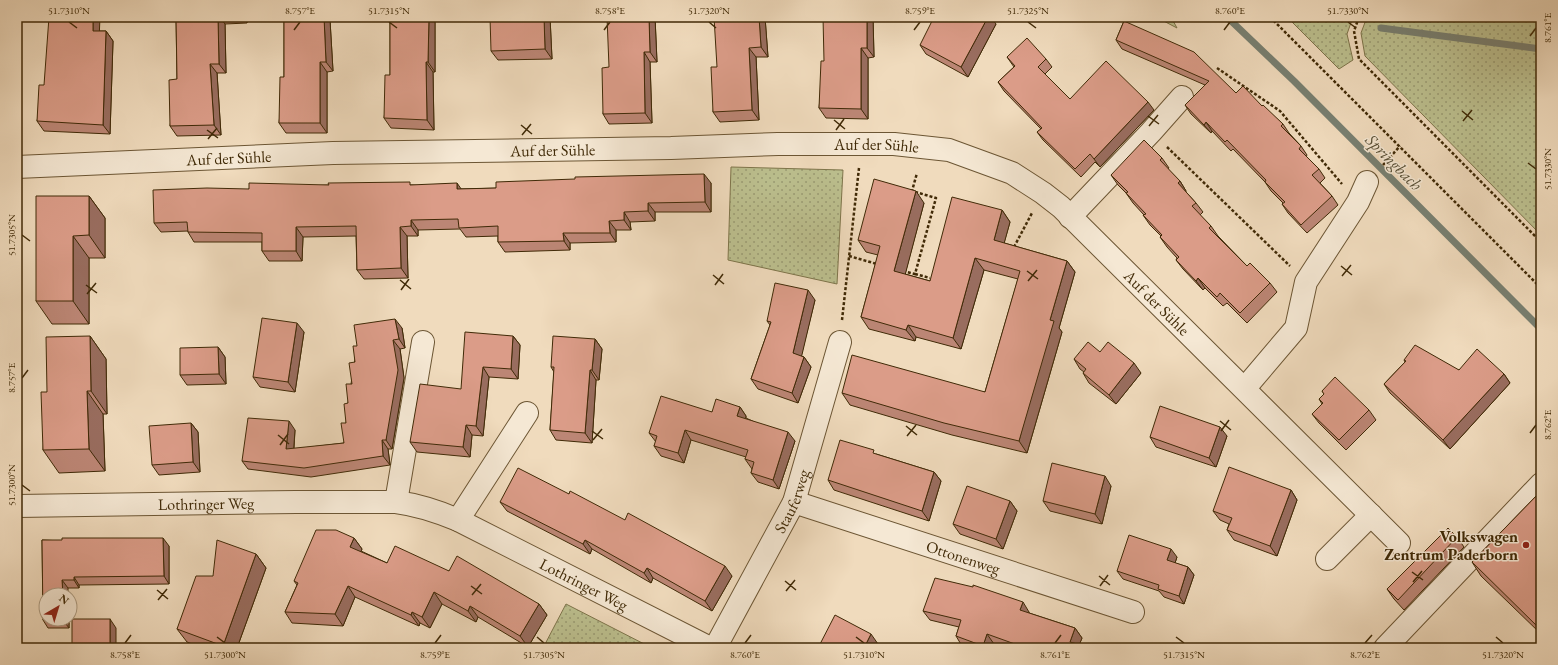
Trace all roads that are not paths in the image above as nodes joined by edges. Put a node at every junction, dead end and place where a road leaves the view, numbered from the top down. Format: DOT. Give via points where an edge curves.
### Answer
graph roads {
  1 [pos="1182,97"];
  2 [pos="17,167"];
  3 [pos="1367,182"];
  4 [pos="1070,217"];
  5 [pos="423,342"];
  6 [pos="840,342"];
  7 [pos="1245,388"];
  8 [pos="527,413"];
  9 [pos="1541,484"];
  10 [pos="396,502"];
  11 [pos="794,502"];
  12 [pos="17,506"];
  13 [pos="1371,515"];
  14 [pos="458,520"];
  15 [pos="1399,543"];
  16 [pos="1327,559"];
  17 [pos="1133,612"];
  18 [pos="710,648"];
  19 [pos="714,648"];
  20 [pos="1384,648"];
  1 -- 4 [label="street"];
  2 -- 4 [label="street, Auf der Sühle" via="347,153 894,144 949,150 1012,173 1043,193"];
  3 -- 7 [label="street" via="1358,202 1306,282 1296,328"];
  4 -- 7 [label="street, Auf der Sühle"];
  5 -- 10 [label="street"];
  6 -- 11 [label="street, Stauferweg"];
  7 -- 13 [label="street, Auf der Sühle"];
  8 -- 14 [label="street"];
  9 -- 20 [label="street"];
  10 -- 12 [label="street, Lothringer Weg"];
  10 -- 14 [label="street, Lothringer Weg" via="429,508"];
  11 -- 17 [label="street, Ottonenweg"];
  11 -- 19 [label="street, Stauferweg"];
  13 -- 15 [label="street, Auf der Sühle"];
  13 -- 16 [label="street"];
  14 -- 18 [label="street, Lothringer Weg"];
}
